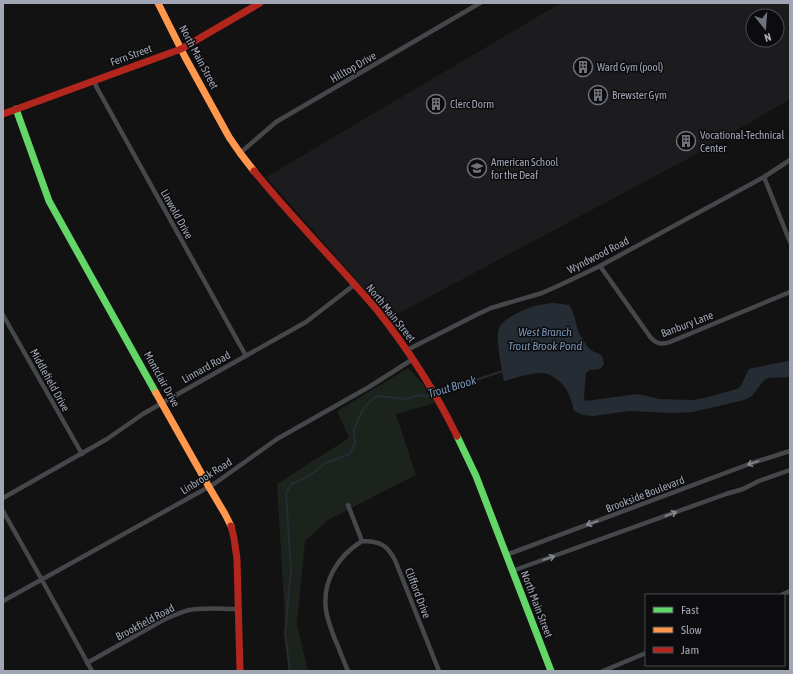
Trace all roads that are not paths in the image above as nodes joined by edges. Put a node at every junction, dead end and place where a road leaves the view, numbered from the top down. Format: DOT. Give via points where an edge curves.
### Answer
graph roads {
  1 [pos="158,3"];
  2 [pos="260,3"];
  3 [pos="480,3"];
  4 [pos="181,49"];
  5 [pos="94,81"];
  6 [pos="16,109"];
  7 [pos="3,114"];
  8 [pos="240,153"];
  9 [pos="790,160"];
  10 [pos="764,177"];
  11 [pos="790,242"];
  12 [pos="600,266"];
  13 [pos="354,285"];
  14 [pos="790,292"];
  15 [pos="3,315"];
  16 [pos="407,350"];
  17 [pos="246,356"];
  18 [pos="413,359"];
  19 [pos="162,403"];
  20 [pos="790,450"];
  21 [pos="82,454"];
  22 [pos="790,470"];
  23 [pos="209,487"];
  24 [pos="3,498"];
  25 [pos="348,505"];
  26 [pos="3,512"];
  27 [pos="362,541"];
  28 [pos="506,555"];
  29 [pos="512,571"];
  30 [pos="42,580"];
  31 [pos="3,601"];
  32 [pos="238,609"];
  33 [pos="645,653"];
  34 [pos="88,663"];
  35 [pos="92,671"];
  36 [pos="240,671"];
  37 [pos="348,671"];
  38 [pos="439,671"];
  39 [pos="550,671"];
  40 [pos="603,671"];
  1 -- 4 [label="street, North Main Street"];
  2 -- 4 [label="street, Fern Street"];
  3 -- 8 [label="street, Hilltop Drive" via="276,122"];
  4 -- 5 [label="street, Fern Street"];
  4 -- 8 [label="street, North Main Street"];
  5 -- 6 [label="street, Fern Street"];
  5 -- 17 [label="street, Linwold Drive"];
  6 -- 7 [label="street, Fern Street"];
  6 -- 19 [label="street, Montclair Drive" via="49,201"];
  8 -- 13 [label="street, North Main Street"];
  9 -- 10 [label="street, Wyndwood Road"];
  10 -- 11 [label="street"];
  10 -- 12 [label="street, Wyndwood Road"];
  12 -- 14 [label="street, Banbury Lane" via="651,338 659,344 665,344"];
  12 -- 16 [label="street, Wyndwood Road" via="542,293 491,308"];
  13 -- 16 [label="street, North Main Street"];
  13 -- 17 [label="street, Linnard Road" via="306,322"];
  15 -- 21 [label="street, Middlefield Drive"];
  16 -- 18 [label="street, North Main Street"];
  17 -- 19 [label="street, Linnard Road"];
  18 -- 23 [label="street, Linbrook Road" via="272,442"];
  18 -- 28 [label="street, North Main Street" via="442,406 467,456"];
  19 -- 21 [label="street, Linnard Road"];
  19 -- 23 [label="street, Montclair Drive"];
  20 -- 28 [label="street, Brookside Boulevard, one-way"];
  21 -- 24 [label="street, Linnard Road"];
  29 -- 22 [label="street, one-way"];
  23 -- 30 [label="street, Linbrook Road"];
  23 -- 32 [label="street, Montclair Drive" via="234,534"];
  25 -- 27 [label="street"];
  26 -- 30 [label="street"];
  27 -- 37 [label="street" via="346,552 334,567 326,592 329,622"];
  27 -- 38 [label="street, Clifford Drive" via="378,542 392,553"];
  28 -- 29 [label="street, North Main Street"];
  29 -- 39 [label="street, North Main Street"];
  30 -- 31 [label="street, Linbrook Road"];
  30 -- 34 [label="street"];
  32 -- 34 [label="street, Brookfield Road" via="189,610 165,619"];
  32 -- 36 [label="street, Montclair Drive"];
  33 -- 40 [label="street"];
  34 -- 35 [label="street"];
}
